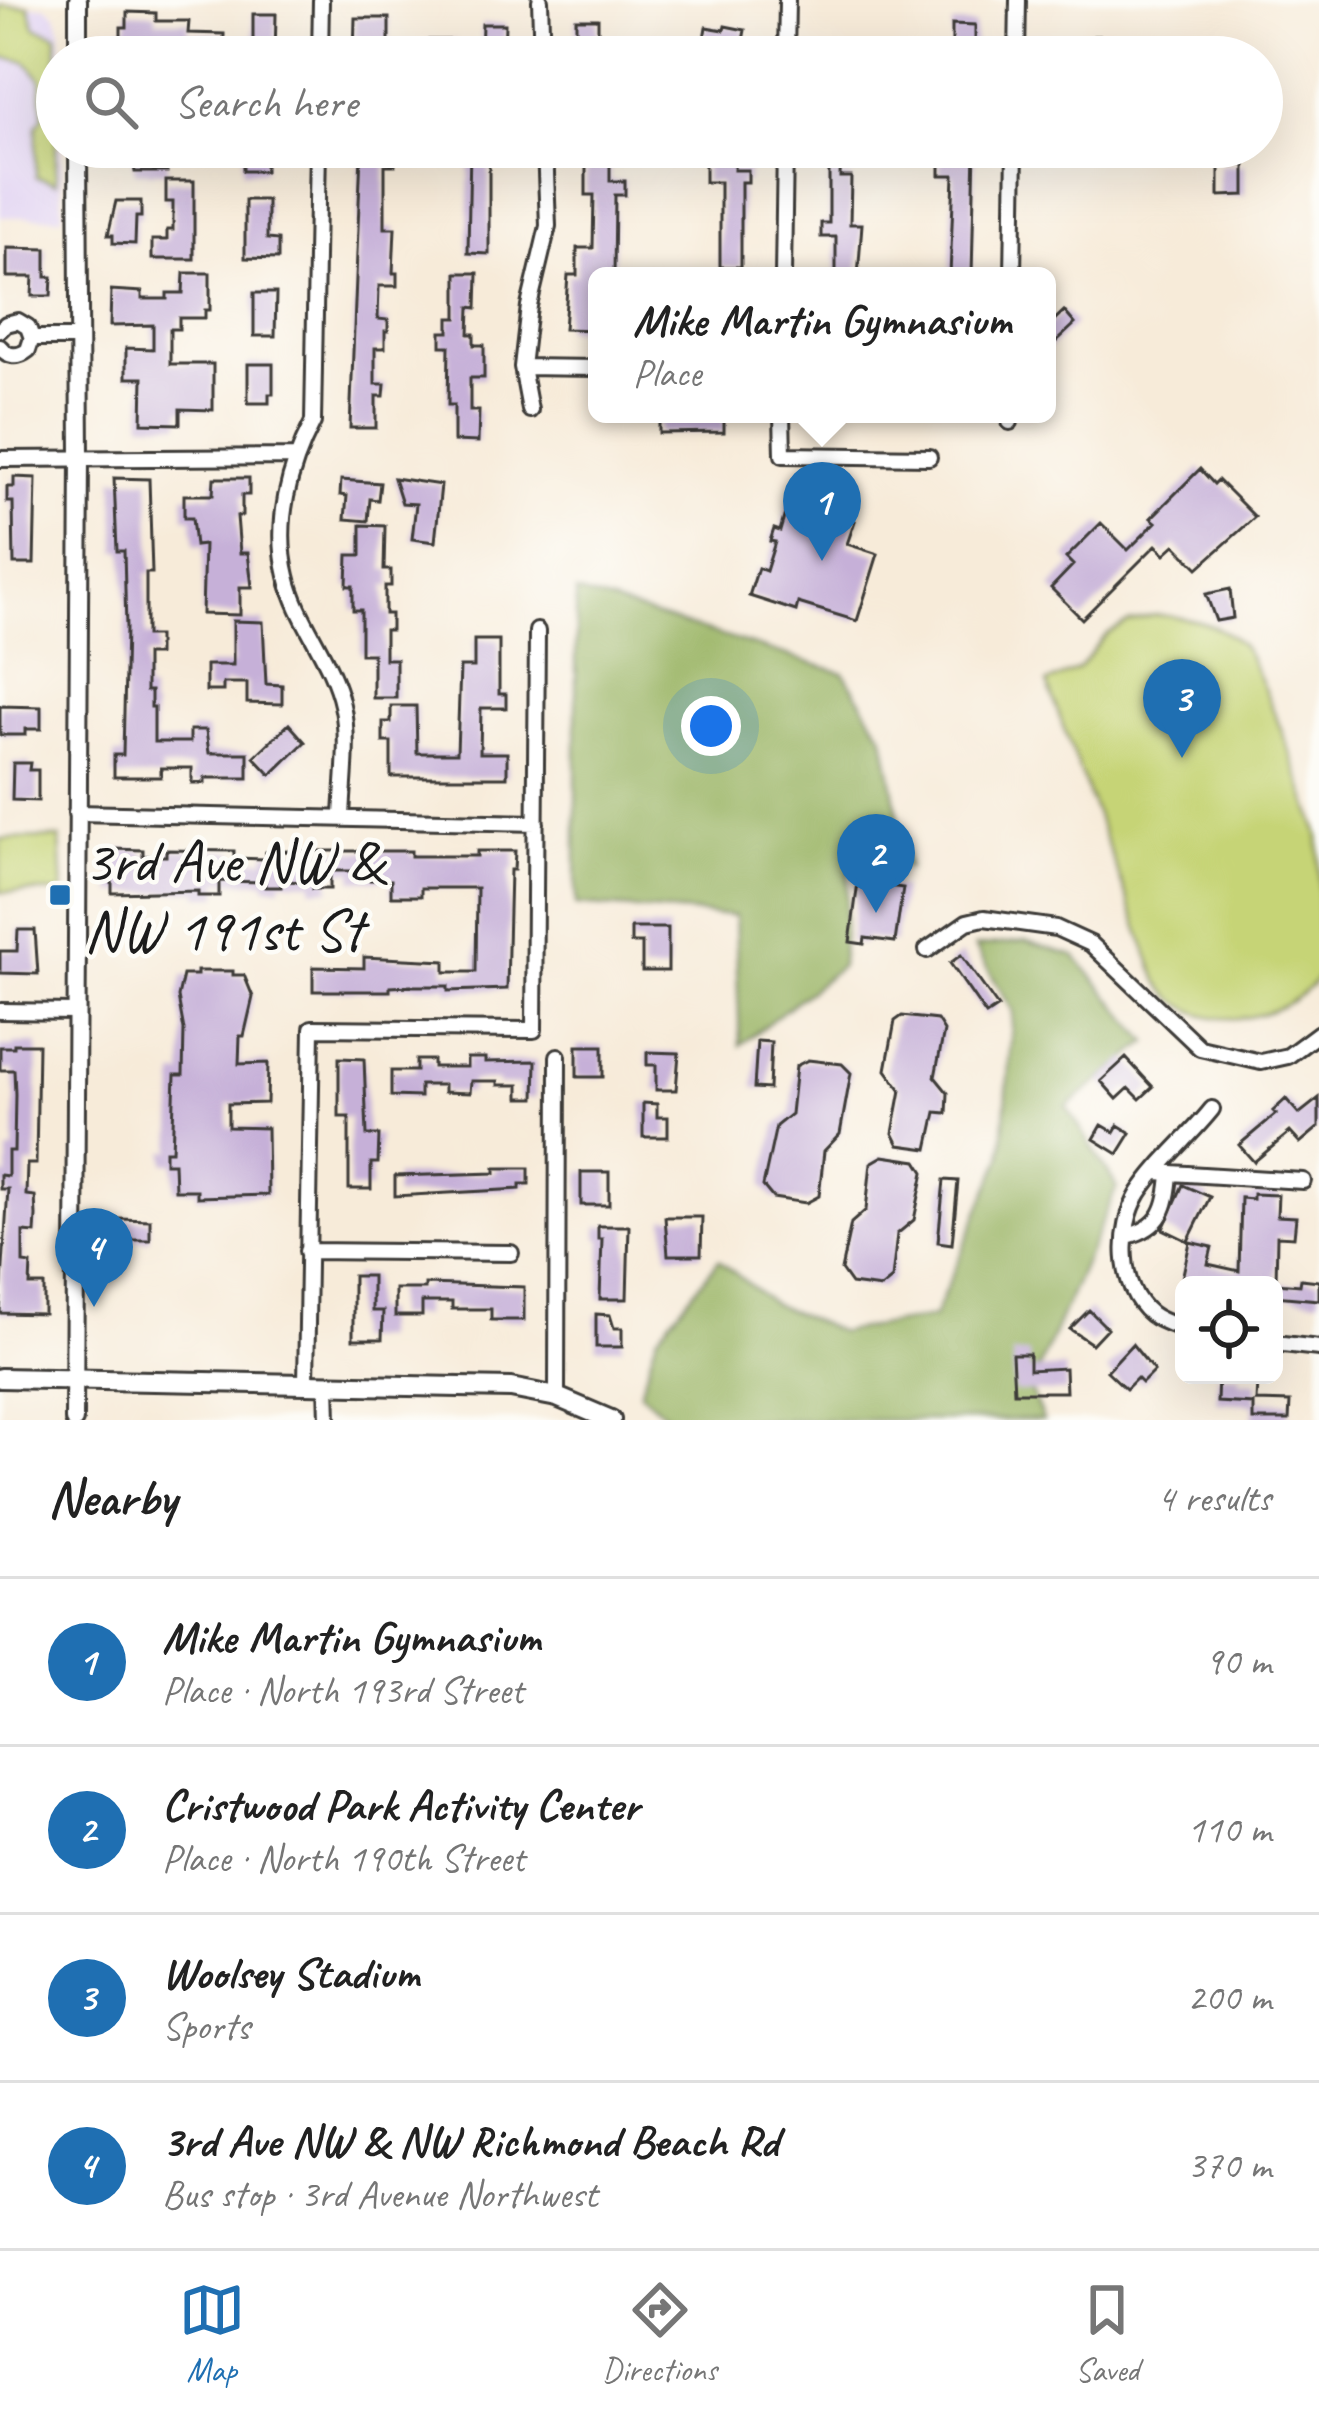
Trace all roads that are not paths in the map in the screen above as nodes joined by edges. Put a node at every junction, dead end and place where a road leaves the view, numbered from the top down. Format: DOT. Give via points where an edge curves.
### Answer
graph roads {
  1 [pos="78,0"];
  2 [pos="321,0"];
  3 [pos="540,0"];
  4 [pos="787,0"];
  5 [pos="1018,0"];
  6 [pos="78,36"];
  7 [pos="320,36"];
  8 [pos="541,36"];
  9 [pos="786,36"];
  10 [pos="1017,36"];
  11 [pos="78,168"];
  12 [pos="318,168"];
  13 [pos="546,168"];
  14 [pos="785,168"];
  15 [pos="1015,168"];
  16 [pos="783,267"];
  17 [pos="1012,267"];
  18 [pos="0,330"];
  19 [pos="32,338"];
  20 [pos="78,338"];
  21 [pos="0,347"];
  22 [pos="522,367"];
  23 [pos="588,368"];
  24 [pos="530,410"];
  25 [pos="782,423"];
  26 [pos="80,457"];
  27 [pos="295,457"];
  28 [pos="929,457"];
  29 [pos="0,458"];
  30 [pos="537,631"];
  31 [pos="76,813"];
  32 [pos="343,818"];
  33 [pos="536,823"];
  34 [pos="927,950"];
  35 [pos="0,1011"];
  36 [pos="75,1012"];
  37 [pos="1319,1033"];
  38 [pos="558,1056"];
  39 [pos="1212,1109"];
  40 [pos="1162,1173"];
  41 [pos="1304,1181"];
  42 [pos="1127,1236"];
  43 [pos="307,1251"];
  44 [pos="511,1252"];
  45 [pos="1175,1325"];
  46 [pos="1283,1343"];
  47 [pos="1319,1348"];
  48 [pos="0,1378"];
  49 [pos="74,1379"];
  50 [pos="306,1383"];
  51 [pos="327,1384"];
  52 [pos="557,1397"];
  53 [pos="74,1420"];
  54 [pos="328,1420"];
  55 [pos="611,1420"];
  1 -- 6 [label="street"];
  2 -- 7 [label="street"];
  3 -- 8 [label="street"];
  4 -- 9 [label="street"];
  5 -- 10 [label="street"];
  11 -- 20 [label="street"];
  12 -- 27 [label="street" via="313,422"];
  13 -- 22 [label="street" via="548,226"];
  14 -- 16 [label="street"];
  15 -- 17 [label="street"];
  18 -- 19 [label="street" via="18,321"];
  19 -- 20 [label="street"];
  19 -- 21 [label="street" via="18,356"];
  20 -- 26 [label="street"];
  22 -- 23 [label="street"];
  22 -- 24 [label="street"];
  25 -- 28 [label="street" via="783,455"];
  26 -- 27 [label="street"];
  26 -- 29 [label="street"];
  26 -- 31 [label="street"];
  27 -- 32 [label="street" via="286,488 286,577 343,708"];
  30 -- 33 [label="street"];
  31 -- 32 [label="street"];
  31 -- 36 [label="street"];
  32 -- 33 [label="street"];
  33 -- 43 [label="street" via="534,1030 312,1028"];
  34 -- 37 [label="street" via="984,918 1055,928 1091,944 1200,1048 1261,1062 1288,1056"];
  35 -- 36 [label="street"];
  36 -- 49 [label="street"];
  38 -- 52 [label="street"];
  39 -- 40 [label="street"];
  40 -- 41 [label="street"];
  40 -- 42 [label="street" via="1137,1197"];
  40 -- 42 [label="street" via="1162,1214"];
  42 -- 45 [label="street" via="1126,1273 1137,1299"];
  43 -- 44 [label="street"];
  43 -- 50 [label="street"];
  46 -- 47 [label="street"];
  48 -- 49 [label="main road"];
  49 -- 50 [label="main road"];
  49 -- 53 [label="street"];
  50 -- 51 [label="main road"];
  51 -- 52 [label="main road" via="511,1388"];
  51 -- 54 [label="street"];
  52 -- 55 [label="main road"];
}
